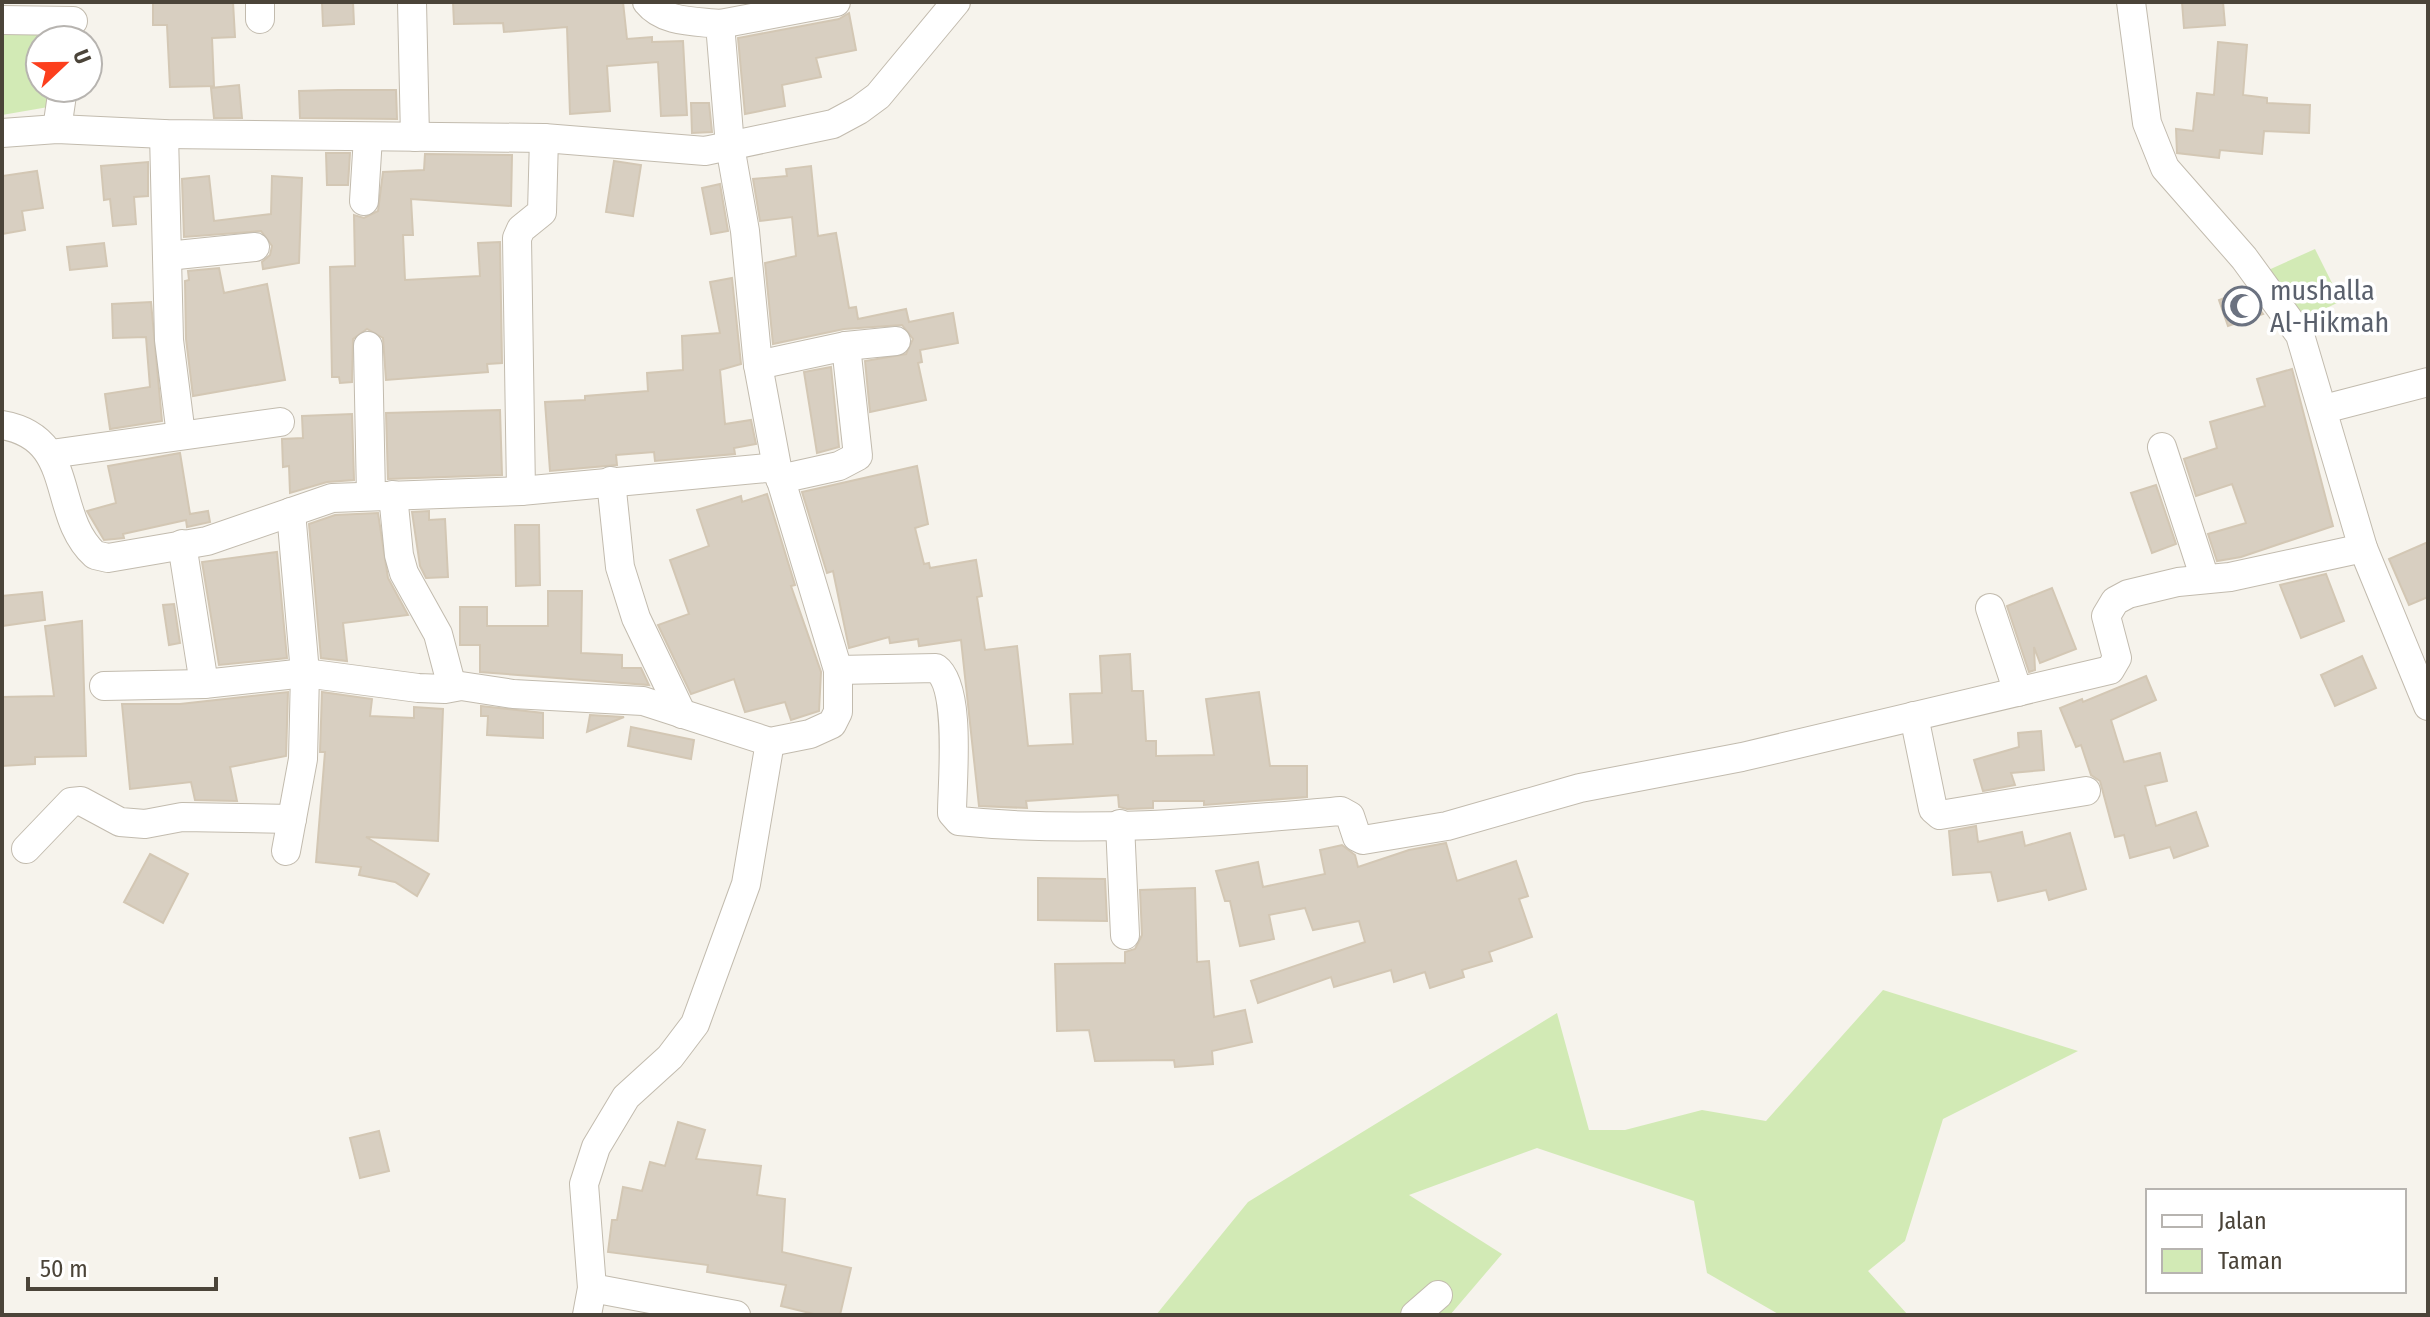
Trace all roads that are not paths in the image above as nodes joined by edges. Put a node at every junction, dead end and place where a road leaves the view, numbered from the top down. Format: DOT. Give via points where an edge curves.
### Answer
graph roads {
  1 [pos="412,2"];
  2 [pos="647,2"];
  3 [pos="836,2"];
  4 [pos="956,2"];
  5 [pos="2131,2"];
  6 [pos="2,20"];
  7 [pos="73,21"];
  8 [pos="720,24"];
  9 [pos="61,104"];
  10 [pos="57,129"];
  11 [pos="2,133"];
  12 [pos="164,134"];
  13 [pos="368,137"];
  14 [pos="415,137"];
  15 [pos="544,138"];
  16 [pos="730,146"];
  17 [pos="364,201"];
  18 [pos="255,247"];
  19 [pos="167,256"];
  20 [pos="896,341"];
  21 [pos="368,346"];
  22 [pos="846,346"];
  23 [pos="758,365"];
  24 [pos="2428,382"];
  25 [pos="2324,409"];
  26 [pos="280,422"];
  27 [pos="2,425"];
  28 [pos="181,435"];
  29 [pos="2162,447"];
  30 [pos="51,454"];
  31 [pos="778,473"];
  32 [pos="611,481"];
  33 [pos="521,491"];
  34 [pos="382,496"];
  35 [pos="291,512"];
  36 [pos="182,544"];
  37 [pos="2363,548"];
  38 [pos="2205,579"];
  39 [pos="1990,608"];
  40 [pos="838,670"];
  41 [pos="305,673"];
  42 [pos="204,684"];
  43 [pos="104,686"];
  44 [pos="452,687"];
  45 [pos="2018,692"];
  46 [pos="2428,706"];
  47 [pos="682,714"];
  48 [pos="1914,716"];
  49 [pos="770,742"];
  50 [pos="2086,791"];
  51 [pos="292,819"];
  52 [pos="1120,824"];
  53 [pos="26,849"];
  54 [pos="286,851"];
  55 [pos="1125,935"];
  56 [pos="1438,1295"];
  57 [pos="590,1301"];
  58 [pos="736,1315"];
  59 [pos="1415,1315"];
  1 -- 14 [label="street"];
  2 -- 8 [label="street" via="671,18"];
  3 -- 8 [label="street"];
  4 -- 16 [label="street" via="878,96 859,110 833,124"];
  5 -- 25 [label="street" via="2147,123 2165,168 2244,258 2300,335"];
  6 -- 7 [label="street"];
  8 -- 16 [label="street"];
  9 -- 10 [label="street"];
  10 -- 11 [label="street"];
  10 -- 12 [label="street"];
  12 -- 13 [label="street"];
  12 -- 19 [label="street"];
  13 -- 14 [label="street"];
  13 -- 17 [label="street"];
  14 -- 15 [label="street"];
  15 -- 16 [label="street" via="705,151"];
  15 -- 33 [label="street" via="542,212 517,238"];
  16 -- 23 [label="street" via="745,231"];
  18 -- 19 [label="street"];
  19 -- 28 [label="street" via="169,340"];
  20 -- 22 [label="street"];
  21 -- 34 [label="street"];
  22 -- 23 [label="street"];
  22 -- 31 [label="street" via="858,456 839,466"];
  23 -- 31 [label="street"];
  24 -- 25 [label="street"];
  25 -- 37 [label="street"];
  26 -- 28 [label="street"];
  27 -- 30 [label="street" via="23,428"];
  28 -- 30 [label="street"];
  29 -- 38 [label="street"];
  30 -- 36 [label="street" via="80,535 95,555 108,558"];
  31 -- 32 [label="street"];
  31 -- 40 [label="street"];
  32 -- 33 [label="street"];
  32 -- 47 [label="street" via="620,567 636,618"];
  33 -- 34 [label="street"];
  34 -- 35 [label="street" via="332,498"];
  34 -- 44 [label="street" via="401,564 438,634"];
  35 -- 36 [label="street" via="207,541"];
  35 -- 41 [label="street"];
  36 -- 42 [label="street"];
  37 -- 38 [label="street"];
  37 -- 46 [label="street"];
  38 -- 45 [label="street" via="2115,601 2106,616 2117,658 2110,670"];
  39 -- 45 [label="street"];
  40 -- 49 [label="street" via="838,712 832,724"];
  40 -- 52 [label="street" via="941,672 953,727 953,818 1005,826"];
  41 -- 42 [label="street"];
  41 -- 44 [label="street" via="418,688"];
  41 -- 51 [label="street" via="303,759"];
  42 -- 43 [label="street"];
  44 -- 47 [label="street" via="643,701"];
  45 -- 48 [label="street"];
  47 -- 49 [label="street"];
  48 -- 50 [label="street" via="1933,809 1940,815"];
  48 -- 52 [label="street" via="1580,788 1447,826 1363,840 1350,816 1341,811"];
  49 -- 57 [label="street" via="746,884 695,1024 670,1057 626,1097 596,1147 584,1184"];
  51 -- 53 [label="street" via="182,817 145,824 120,822 81,801 71,802"];
  51 -- 54 [label="street"];
  52 -- 55 [label="street"];
  56 -- 59 [label="street"];
  57 -- 58 [label="street"];
}
